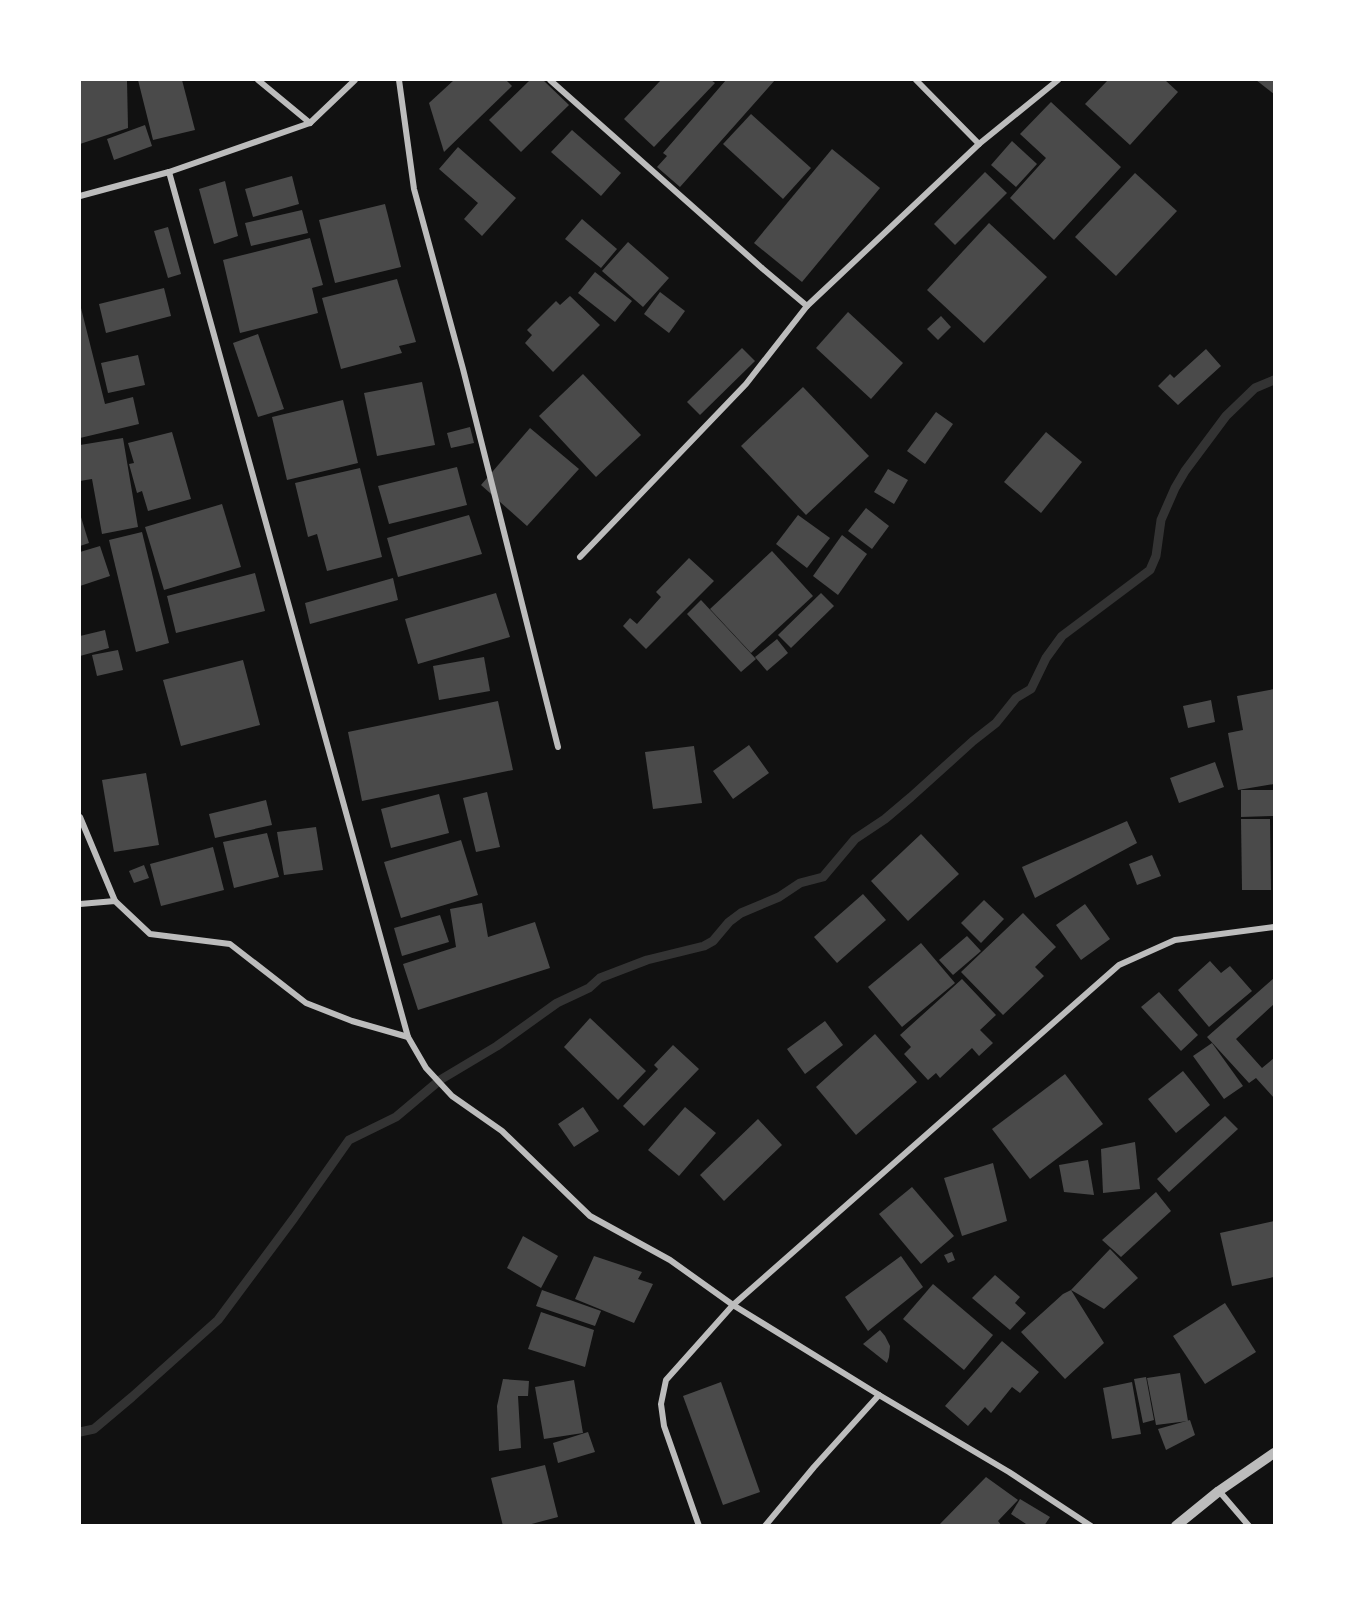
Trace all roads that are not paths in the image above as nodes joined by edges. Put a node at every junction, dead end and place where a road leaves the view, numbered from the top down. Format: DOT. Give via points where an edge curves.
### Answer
graph roads {
  1 [pos="258,80"];
  2 [pos="355,80"];
  3 [pos="399,80"];
  4 [pos="550,80"];
  5 [pos="916,80"];
  6 [pos="1058,80"];
  7 [pos="310,123"];
  8 [pos="979,144"];
  9 [pos="169,172"];
  10 [pos="80,196"];
  11 [pos="807,306"];
  12 [pos="580,557"];
  13 [pos="558,747"];
  14 [pos="80,817"];
  15 [pos="115,901"];
  16 [pos="80,904"];
  17 [pos="1275,927"];
  18 [pos="408,1036"];
  19 [pos="733,1305"];
  20 [pos="879,1395"];
  21 [pos="1275,1454"];
  22 [pos="1219,1491"];
  23 [pos="699,1526"];
  24 [pos="765,1526"];
  25 [pos="1091,1526"];
  26 [pos="1176,1526"];
  27 [pos="1249,1526"];
  1 -- 7 [label="street"];
  2 -- 7 [label="street"];
  3 -- 13 [label="street" via="414,189"];
  4 -- 11 [label="street"];
  5 -- 8 [label="street"];
  6 -- 8 [label="street"];
  7 -- 9 [label="street"];
  8 -- 11 [label="street"];
  9 -- 10 [label="street"];
  9 -- 18 [label="street"];
  11 -- 12 [label="street" via="746,384"];
  14 -- 15 [label="street"];
  15 -- 16 [label="street"];
  15 -- 18 [label="street" via="150,934 230,944 306,1003"];
  17 -- 19 [label="street" via="1175,940 1119,965"];
  18 -- 19 [label="street" via="426,1068 452,1096 502,1131 590,1216 670,1260"];
  19 -- 20 [label="street"];
  19 -- 23 [label="street" via="666,1380 661,1404 664,1426"];
  20 -- 24 [label="street"];
  20 -- 25 [label="street"];
  21 -- 22 [label="street"];
  22 -- 26 [label="street"];
  22 -- 27 [label="street"];
}
